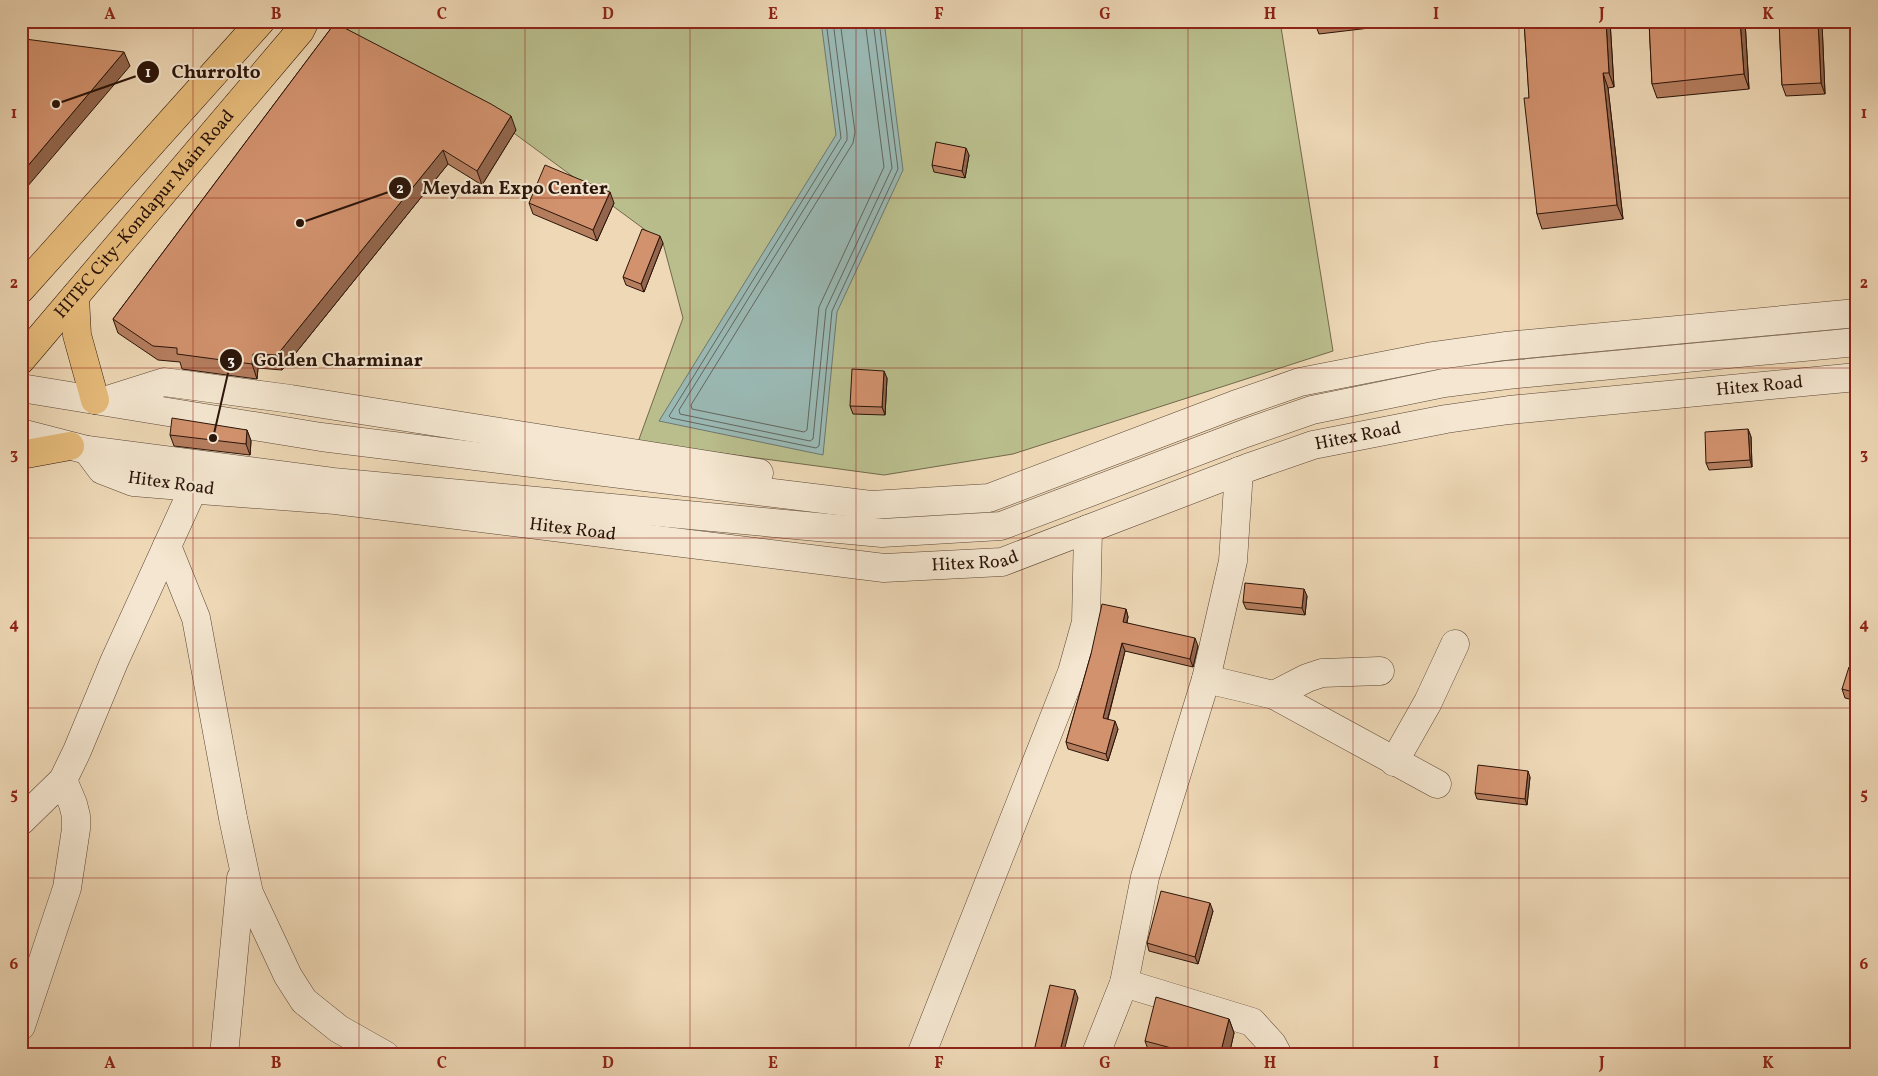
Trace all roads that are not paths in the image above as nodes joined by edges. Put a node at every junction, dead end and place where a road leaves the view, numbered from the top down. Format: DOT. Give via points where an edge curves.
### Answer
graph roads {
  1 [pos="261,21"];
  2 [pos="306,21"];
  3 [pos="172,122"];
  4 [pos="202,146"];
  5 [pos="21,289"];
  6 [pos="75,297"];
  7 [pos="1857,299"];
  8 [pos="1857,313"];
  9 [pos="1857,342"];
  10 [pos="21,360"];
  11 [pos="1857,378"];
  12 [pos="21,388"];
  13 [pos="98,401"];
  14 [pos="21,433"];
  15 [pos="78,448"];
  16 [pos="21,455"];
  17 [pos="1239,471"];
  18 [pos="194,487"];
  19 [pos="1088,529"];
  20 [pos="167,546"];
  21 [pos="1455,644"];
  22 [pos="1380,671"];
  23 [pos="1206,679"];
  24 [pos="1274,695"];
  25 [pos="1394,762"];
  26 [pos="62,780"];
  27 [pos="1437,784"];
  28 [pos="21,821"];
  29 [pos="242,869"];
  30 [pos="1124,983"];
  31 [pos="21,1026"];
  32 [pos="1097,1051"];
  33 [pos="224,1055"];
  34 [pos="385,1055"];
  35 [pos="921,1055"];
  36 [pos="1278,1055"];
  1 -- 3 [label="main road"];
  2 -- 4 [label="main road, HITEC City–Kondapur Main Road"];
  3 -- 4 [label="main road"];
  3 -- 5 [label="main road"];
  4 -- 6 [label="main road, HITEC City–Kondapur Main Road"];
  6 -- 10 [label="main road, HITEC City–Kondapur Main Road"];
  6 -- 13 [label="main road" via="76,335"];
  7 -- 13 [label="street" via="1533,330 1392,348 1285,375 986,479 870,491 292,399 164,382"];
  8 -- 13 [label="street" via="1506,346 1433,356 1300,382 989,498 871,505 321,437"];
  9 -- 15 [label="street, Hitex Road" via="1507,375 1444,383 1312,410 1001,526 882,533 333,482"];
  11 -- 17 [label="street, Hitex Road" via="1509,410 1455,418 1314,445"];
  12 -- 13 [label="street"];
  14 -- 15 [label="street, Hitex Road"];
  15 -- 16 [label="main road"];
  15 -- 18 [label="street, Hitex Road" via="102,470 133,482"];
  17 -- 19 [label="street, Hitex Road"];
  17 -- 23 [label="street" via="1233,560"];
  18 -- 19 [label="street, Hitex Road" via="335,500 884,568 1002,562"];
  18 -- 20 [label="street"];
  19 -- 35 [label="street" via="1086,622 1072,672"];
  20 -- 26 [label="street"];
  20 -- 29 [label="street" via="196,618"];
  21 -- 25 [label="street" via="1428,702"];
  22 -- 24 [label="street" via="1322,674"];
  23 -- 24 [label="street"];
  23 -- 30 [label="street" via="1145,877"];
  24 -- 25 [label="street"];
  25 -- 27 [label="street"];
  26 -- 28 [label="street"];
  26 -- 31 [label="street" via="76,816 67,888"];
  29 -- 33 [label="street"];
  29 -- 34 [label="street" via="264,926 304,1001 339,1029"];
  30 -- 32 [label="street"];
  30 -- 36 [label="street" via="1252,1022"];
}
